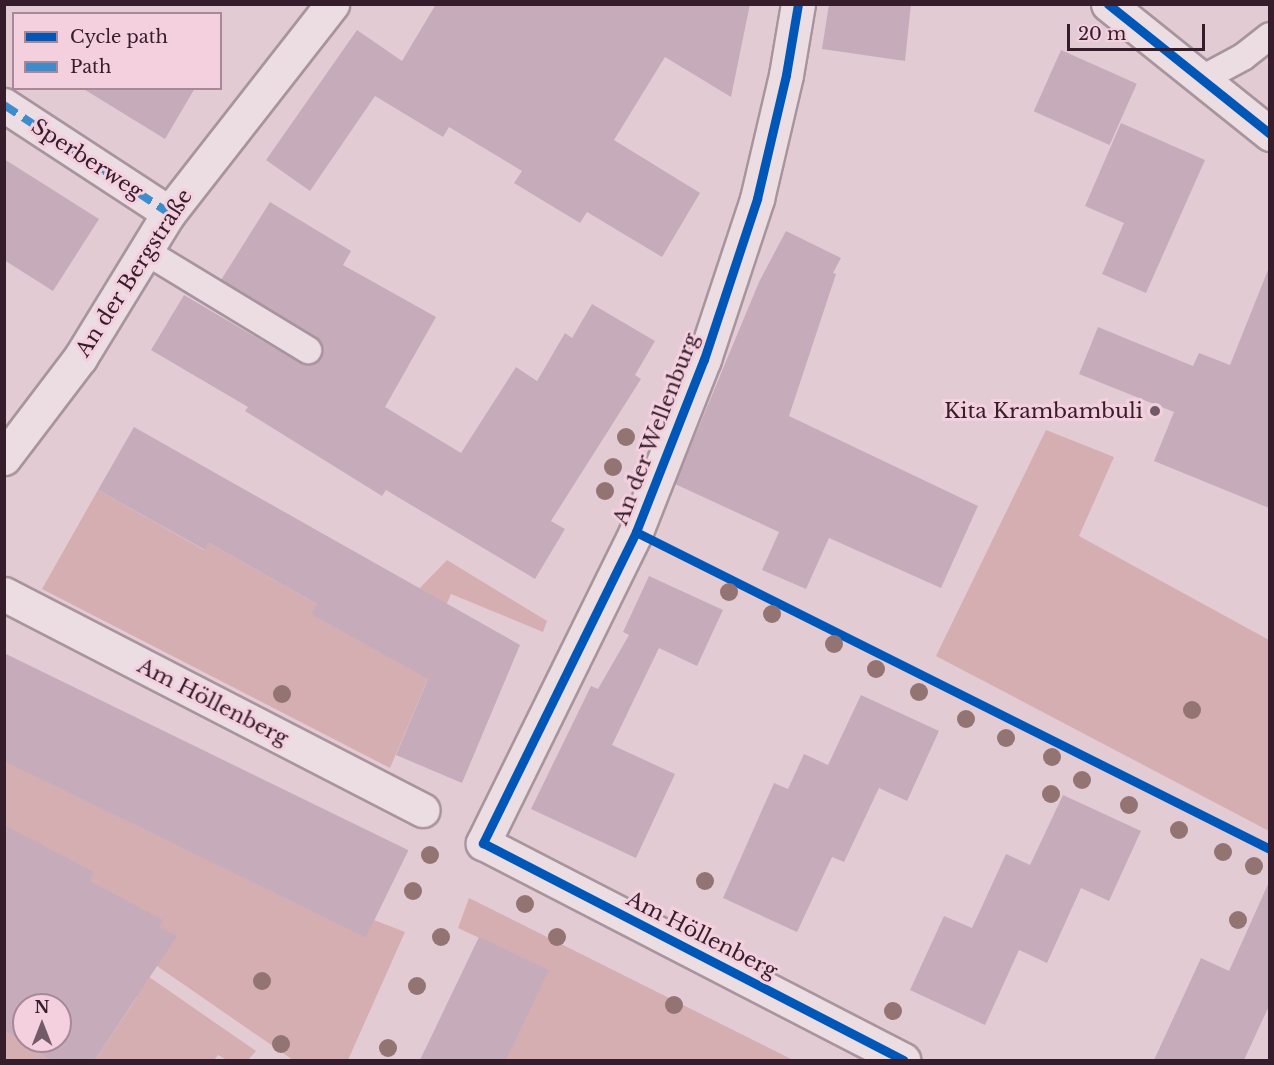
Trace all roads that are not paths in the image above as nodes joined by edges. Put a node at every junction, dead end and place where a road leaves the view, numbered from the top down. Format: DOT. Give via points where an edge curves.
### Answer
graph roads {
  1 [pos="332,4"];
  2 [pos="798,4"];
  3 [pos="1108,4"];
  4 [pos="1269,36"];
  5 [pos="1202,79"];
  6 [pos="4,105"];
  7 [pos="1269,134"];
  8 [pos="169,213"];
  9 [pos="145,252"];
  10 [pos="308,350"];
  11 [pos="4,458"];
  12 [pos="4,594"];
  13 [pos="422,810"];
  14 [pos="483,843"];
  15 [pos="903,1060"];
  1 -- 8 [label="street, An der Bergstraße"];
  2 -- 14 [label="street, An der Wellenburg" via="758,200 704,359 636,532"];
  3 -- 5 [label="street"];
  4 -- 5 [label="lane" via="1243,57"];
  5 -- 7 [label="street"];
  6 -- 8 [label="street, Sperberweg"];
  8 -- 9 [label="street, An der Bergstraße"];
  9 -- 10 [label="lane"];
  9 -- 11 [label="street, An der Bergstraße" via="80,358"];
  12 -- 13 [label="street, Am Höllenberg"];
  14 -- 15 [label="street, Am Höllenberg"];
}
